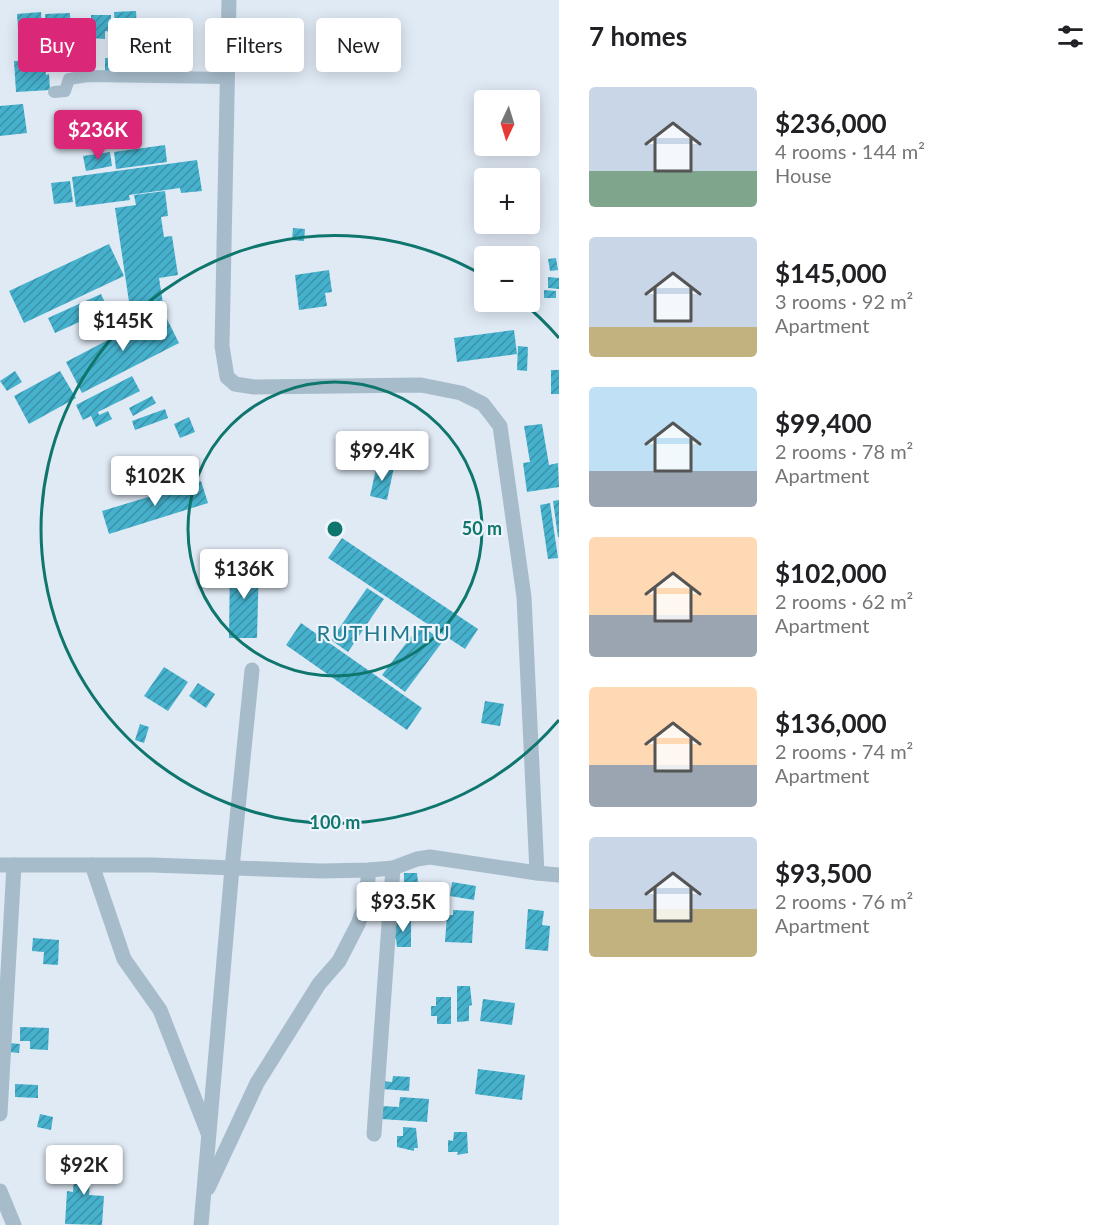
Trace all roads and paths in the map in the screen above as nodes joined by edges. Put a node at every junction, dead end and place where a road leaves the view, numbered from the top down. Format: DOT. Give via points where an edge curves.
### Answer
graph roads {
  1 [pos="230,0"];
  2 [pos="228,78"];
  3 [pos="54,92"];
  4 [pos="252,670"];
  5 [pos="7,865"];
  6 [pos="92,865"];
  7 [pos="232,868"];
  8 [pos="393,868"];
  9 [pos="369,870"];
  10 [pos="537,873"];
  11 [pos="559,875"];
  12 [pos="0,1114"];
  13 [pos="374,1134"];
  14 [pos="209,1136"];
  15 [pos="0,1191"];
  16 [pos="204,1197"];
  17 [pos="14,1225"];
  18 [pos="201,1225"];
  1 -- 2 [label="street"];
  2 -- 3 [label="lane" via="88,76 69,79 64,92"];
  2 -- 10 [label="street" via="222,346 227,377 235,384 254,387 441,389 483,404 500,426 524,597"];
  4 -- 7 [label="street"];
  5 -- 6 [label="street"];
  5 -- 12 [label="street"];
  6 -- 7 [label="street"];
  6 -- 14 [label="street" via="124,959 160,1010"];
  7 -- 9 [label="street"];
  7 -- 14 [label="street"];
  8 -- 9 [label="street"];
  8 -- 10 [label="street" via="430,857"];
  8 -- 13 [label="street"];
  9 -- 16 [label="street" via="365,905 358,924 339,961 313,993 257,1083"];
  10 -- 11 [label="street"];
  14 -- 16 [label="street"];
  15 -- 17 [label="street"];
  16 -- 18 [label="street"];
}
